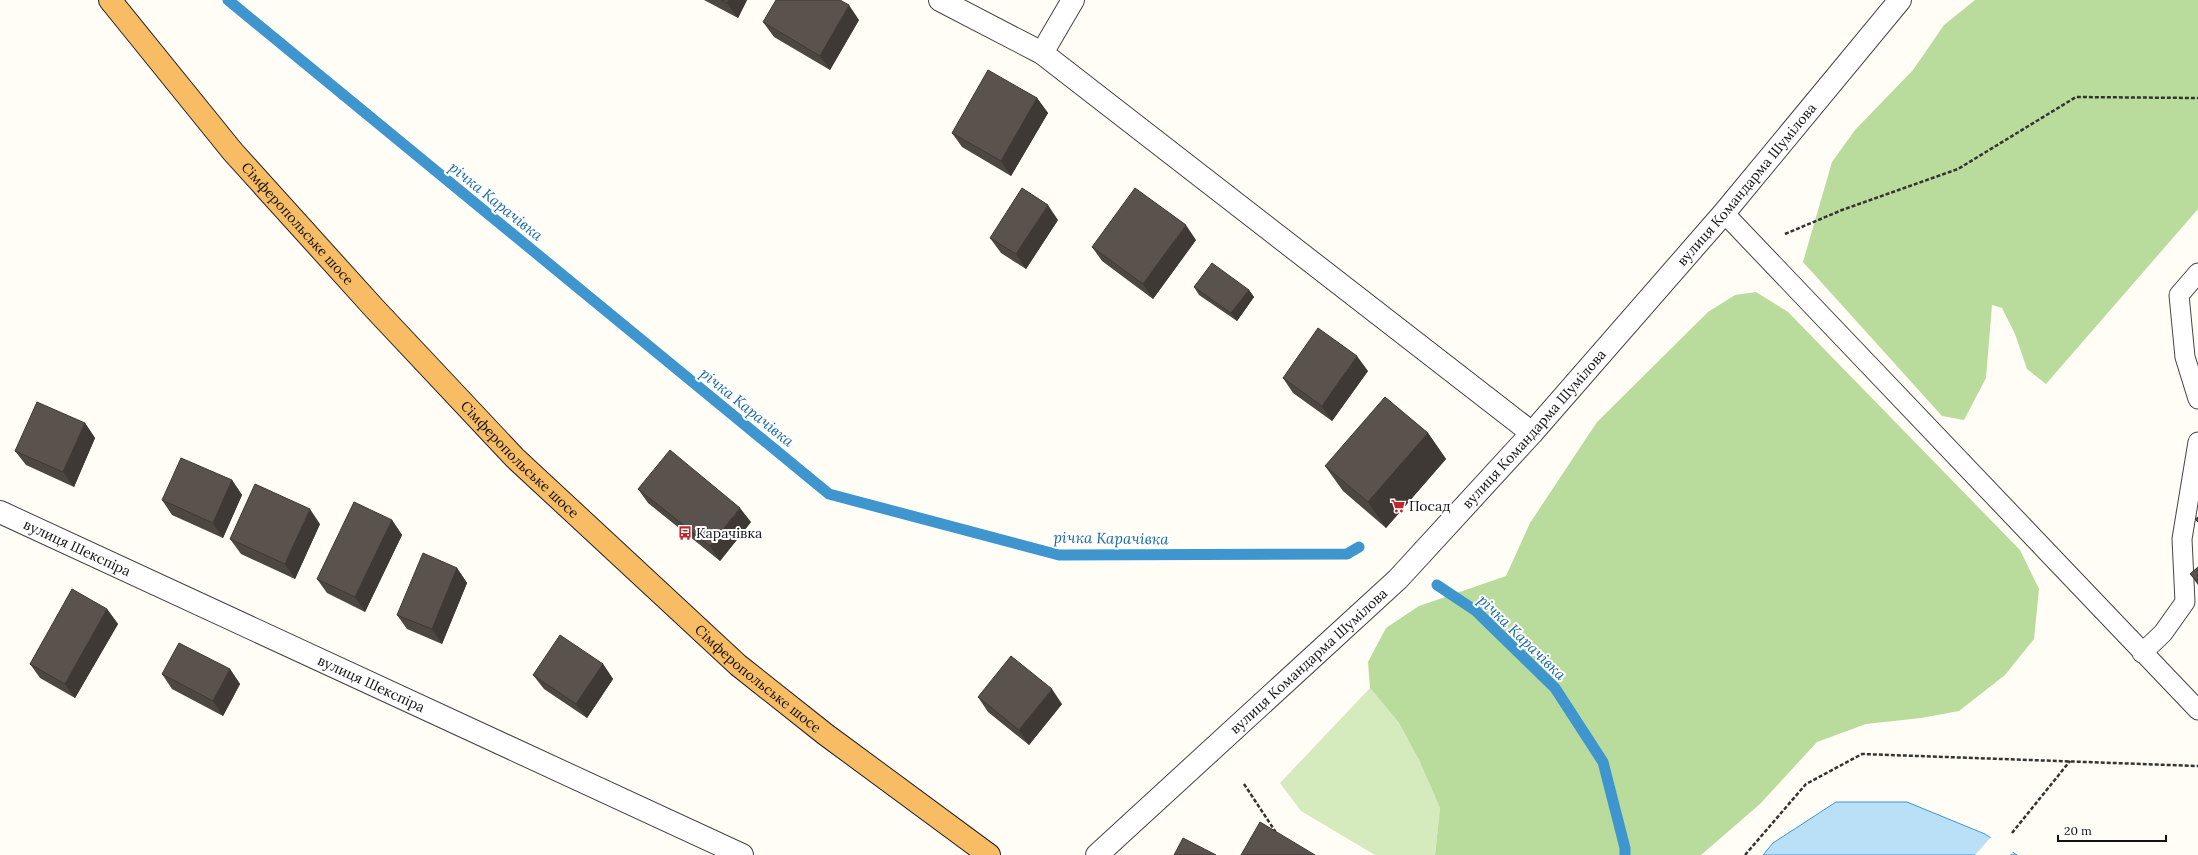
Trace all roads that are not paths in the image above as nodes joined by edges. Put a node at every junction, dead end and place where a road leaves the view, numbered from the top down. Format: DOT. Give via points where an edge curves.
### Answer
graph roads {
  1 [pos="110,0"];
  2 [pos="940,0"];
  3 [pos="1073,0"];
  4 [pos="1900,0"];
  5 [pos="1042,53"];
  6 [pos="1724,213"];
  7 [pos="2198,273"];
  8 [pos="2198,399"];
  9 [pos="1532,433"];
  10 [pos="2198,442"];
  11 [pos="0,512"];
  12 [pos="2142,653"];
  13 [pos="2198,710"];
  14 [pos="742,855"];
  15 [pos="989,855"];
  16 [pos="1097,855"];
  1 -- 15 [label="highway, Сімферопольське шосе" via="232,152 515,458 738,665 825,734"];
  2 -- 5 [label="street"];
  3 -- 5 [label="street"];
  4 -- 6 [label="street, вулиця Командарма Шумілова"];
  5 -- 9 [label="street"];
  6 -- 9 [label="street, вулиця Командарма Шумілова"];
  6 -- 12 [label="lane"];
  7 -- 8 [label="lane" via="2179,295 2185,357"];
  9 -- 16 [label="street, вулиця Командарма Шумілова" via="1398,579"];
  10 -- 12 [label="lane" via="2182,539 2185,602 2163,633"];
  11 -- 14 [label="street, вулиця Шекспіра"];
  12 -- 13 [label="lane"];
}
